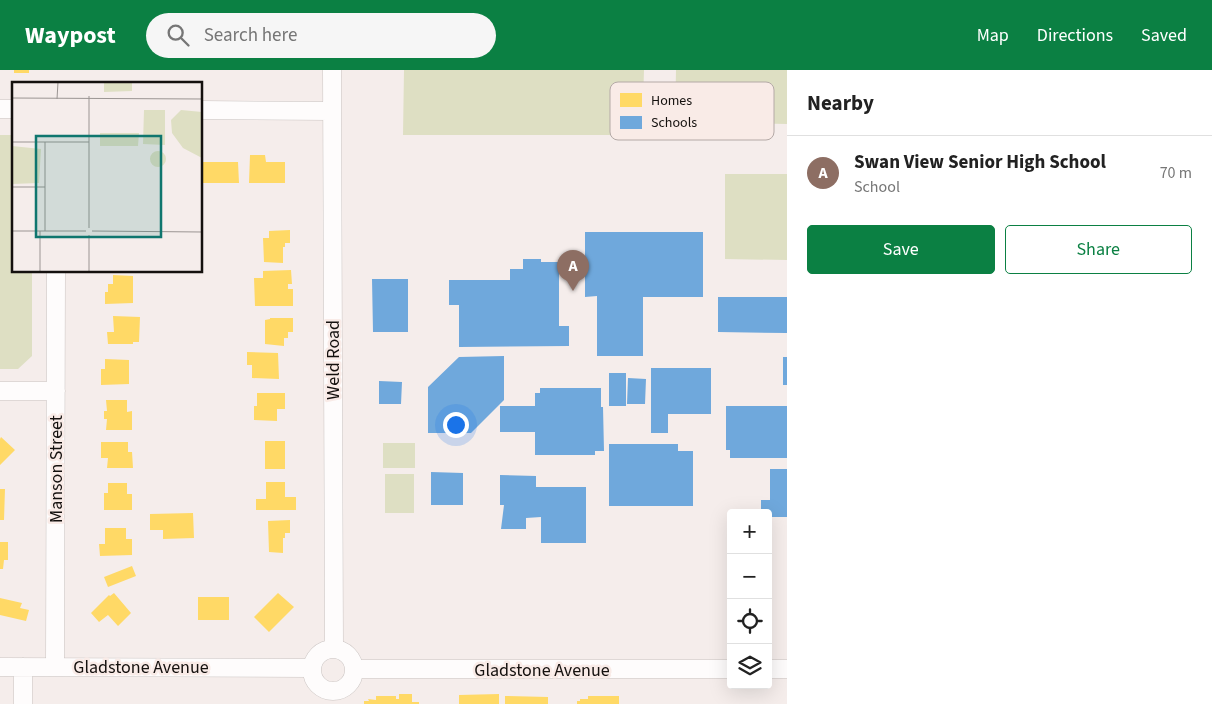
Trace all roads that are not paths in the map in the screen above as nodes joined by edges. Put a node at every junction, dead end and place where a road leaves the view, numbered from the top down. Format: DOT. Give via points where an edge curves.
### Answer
graph roads {
  1 [pos="332,70"];
  2 [pos="202,110"];
  3 [pos="332,111"];
  4 [pos="56,272"];
  5 [pos="56,390"];
  6 [pos="0,391"];
  7 [pos="334,649"];
  8 [pos="0,667"];
  9 [pos="23,667"];
  10 [pos="55,667"];
  11 [pos="312,668"];
  12 [pos="354,669"];
  13 [pos="727,669"];
  14 [pos="772,669"];
  15 [pos="787,669"];
  16 [pos="332,697"];
  17 [pos="23,704"];
  1 -- 3 [label="street, Weld Road"];
  2 -- 3 [label="street"];
  3 -- 7 [label="street, Weld Road"];
  4 -- 5 [label="street, Manson Street"];
  5 -- 6 [label="street"];
  5 -- 10 [label="street, Manson Street"];
  7 -- 11 [label="street" via="318,656"];
  7 -- 12 [label="street" via="347,654"];
  8 -- 9 [label="street, Gladstone Avenue"];
  9 -- 10 [label="street, Gladstone Avenue"];
  9 -- 17 [label="street"];
  10 -- 11 [label="street, Gladstone Avenue"];
  11 -- 16 [label="street" via="318,685"];
  12 -- 13 [label="street, Gladstone Avenue"];
  12 -- 16 [label="street" via="348,684"];
  14 -- 15 [label="street"];
}
